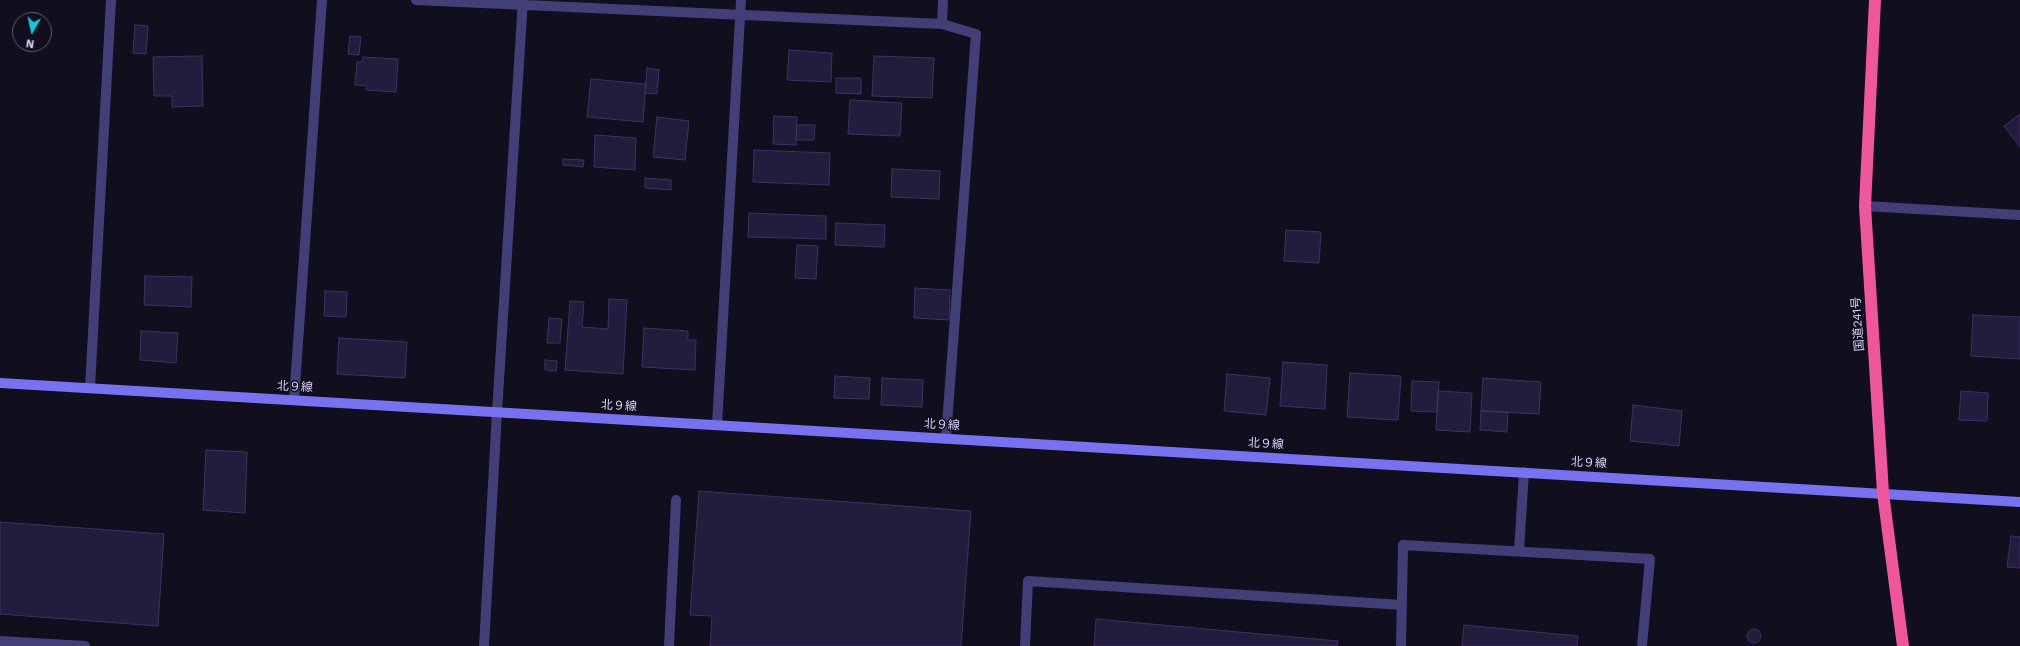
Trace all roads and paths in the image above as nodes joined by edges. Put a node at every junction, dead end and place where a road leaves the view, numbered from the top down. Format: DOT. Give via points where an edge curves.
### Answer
graph roads {
  1 [pos="111,0"];
  2 [pos="322,0"];
  3 [pos="416,0"];
  4 [pos="741,0"];
  5 [pos="943,0"];
  6 [pos="1875,0"];
  7 [pos="523,2"];
  8 [pos="740,14"];
  9 [pos="942,24"];
  10 [pos="1865,206"];
  11 [pos="2020,215"];
  12 [pos="0,383"];
  13 [pos="90,388"];
  14 [pos="294,400"];
  15 [pos="497,412"];
  16 [pos="717,425"];
  17 [pos="946,438"];
  18 [pos="1524,472"];
  19 [pos="1883,493"];
  20 [pos="676,500"];
  21 [pos="2020,502"];
  22 [pos="1519,551"];
  23 [pos="1402,605"];
  24 [pos="0,641"];
  25 [pos="59,645"];
  26 [pos="86,646"];
  27 [pos="484,646"];
  28 [pos="669,646"];
  29 [pos="1025,646"];
  30 [pos="1401,646"];
  31 [pos="1642,646"];
  32 [pos="1903,646"];
  1 -- 13 [label="street"];
  2 -- 14 [label="street"];
  3 -- 7 [label="street"];
  4 -- 8 [label="street"];
  5 -- 9 [label="street"];
  6 -- 10 [label="highway, 国道241号"];
  7 -- 8 [label="street"];
  7 -- 15 [label="street"];
  8 -- 9 [label="street"];
  8 -- 16 [label="street"];
  9 -- 17 [label="street" via="976,34"];
  10 -- 11 [label="street"];
  10 -- 19 [label="highway, 国道241号"];
  12 -- 13 [label="street, 北９線"];
  13 -- 14 [label="street, 北９線"];
  14 -- 15 [label="street, 北９線"];
  15 -- 16 [label="street, 北９線"];
  15 -- 27 [label="street"];
  16 -- 17 [label="street, 北９線"];
  17 -- 18 [label="street, 北９線"];
  18 -- 19 [label="street, 北９線"];
  18 -- 22 [label="street"];
  19 -- 21 [label="street, 北９線"];
  19 -- 32 [label="highway, 国道241号"];
  20 -- 28 [label="street"];
  22 -- 23 [label="street" via="1403,545"];
  22 -- 31 [label="street" via="1650,559"];
  23 -- 29 [label="street" via="1028,581"];
  23 -- 30 [label="street"];
  24 -- 25 [label="street"];
  25 -- 26 [label="street"];
}
